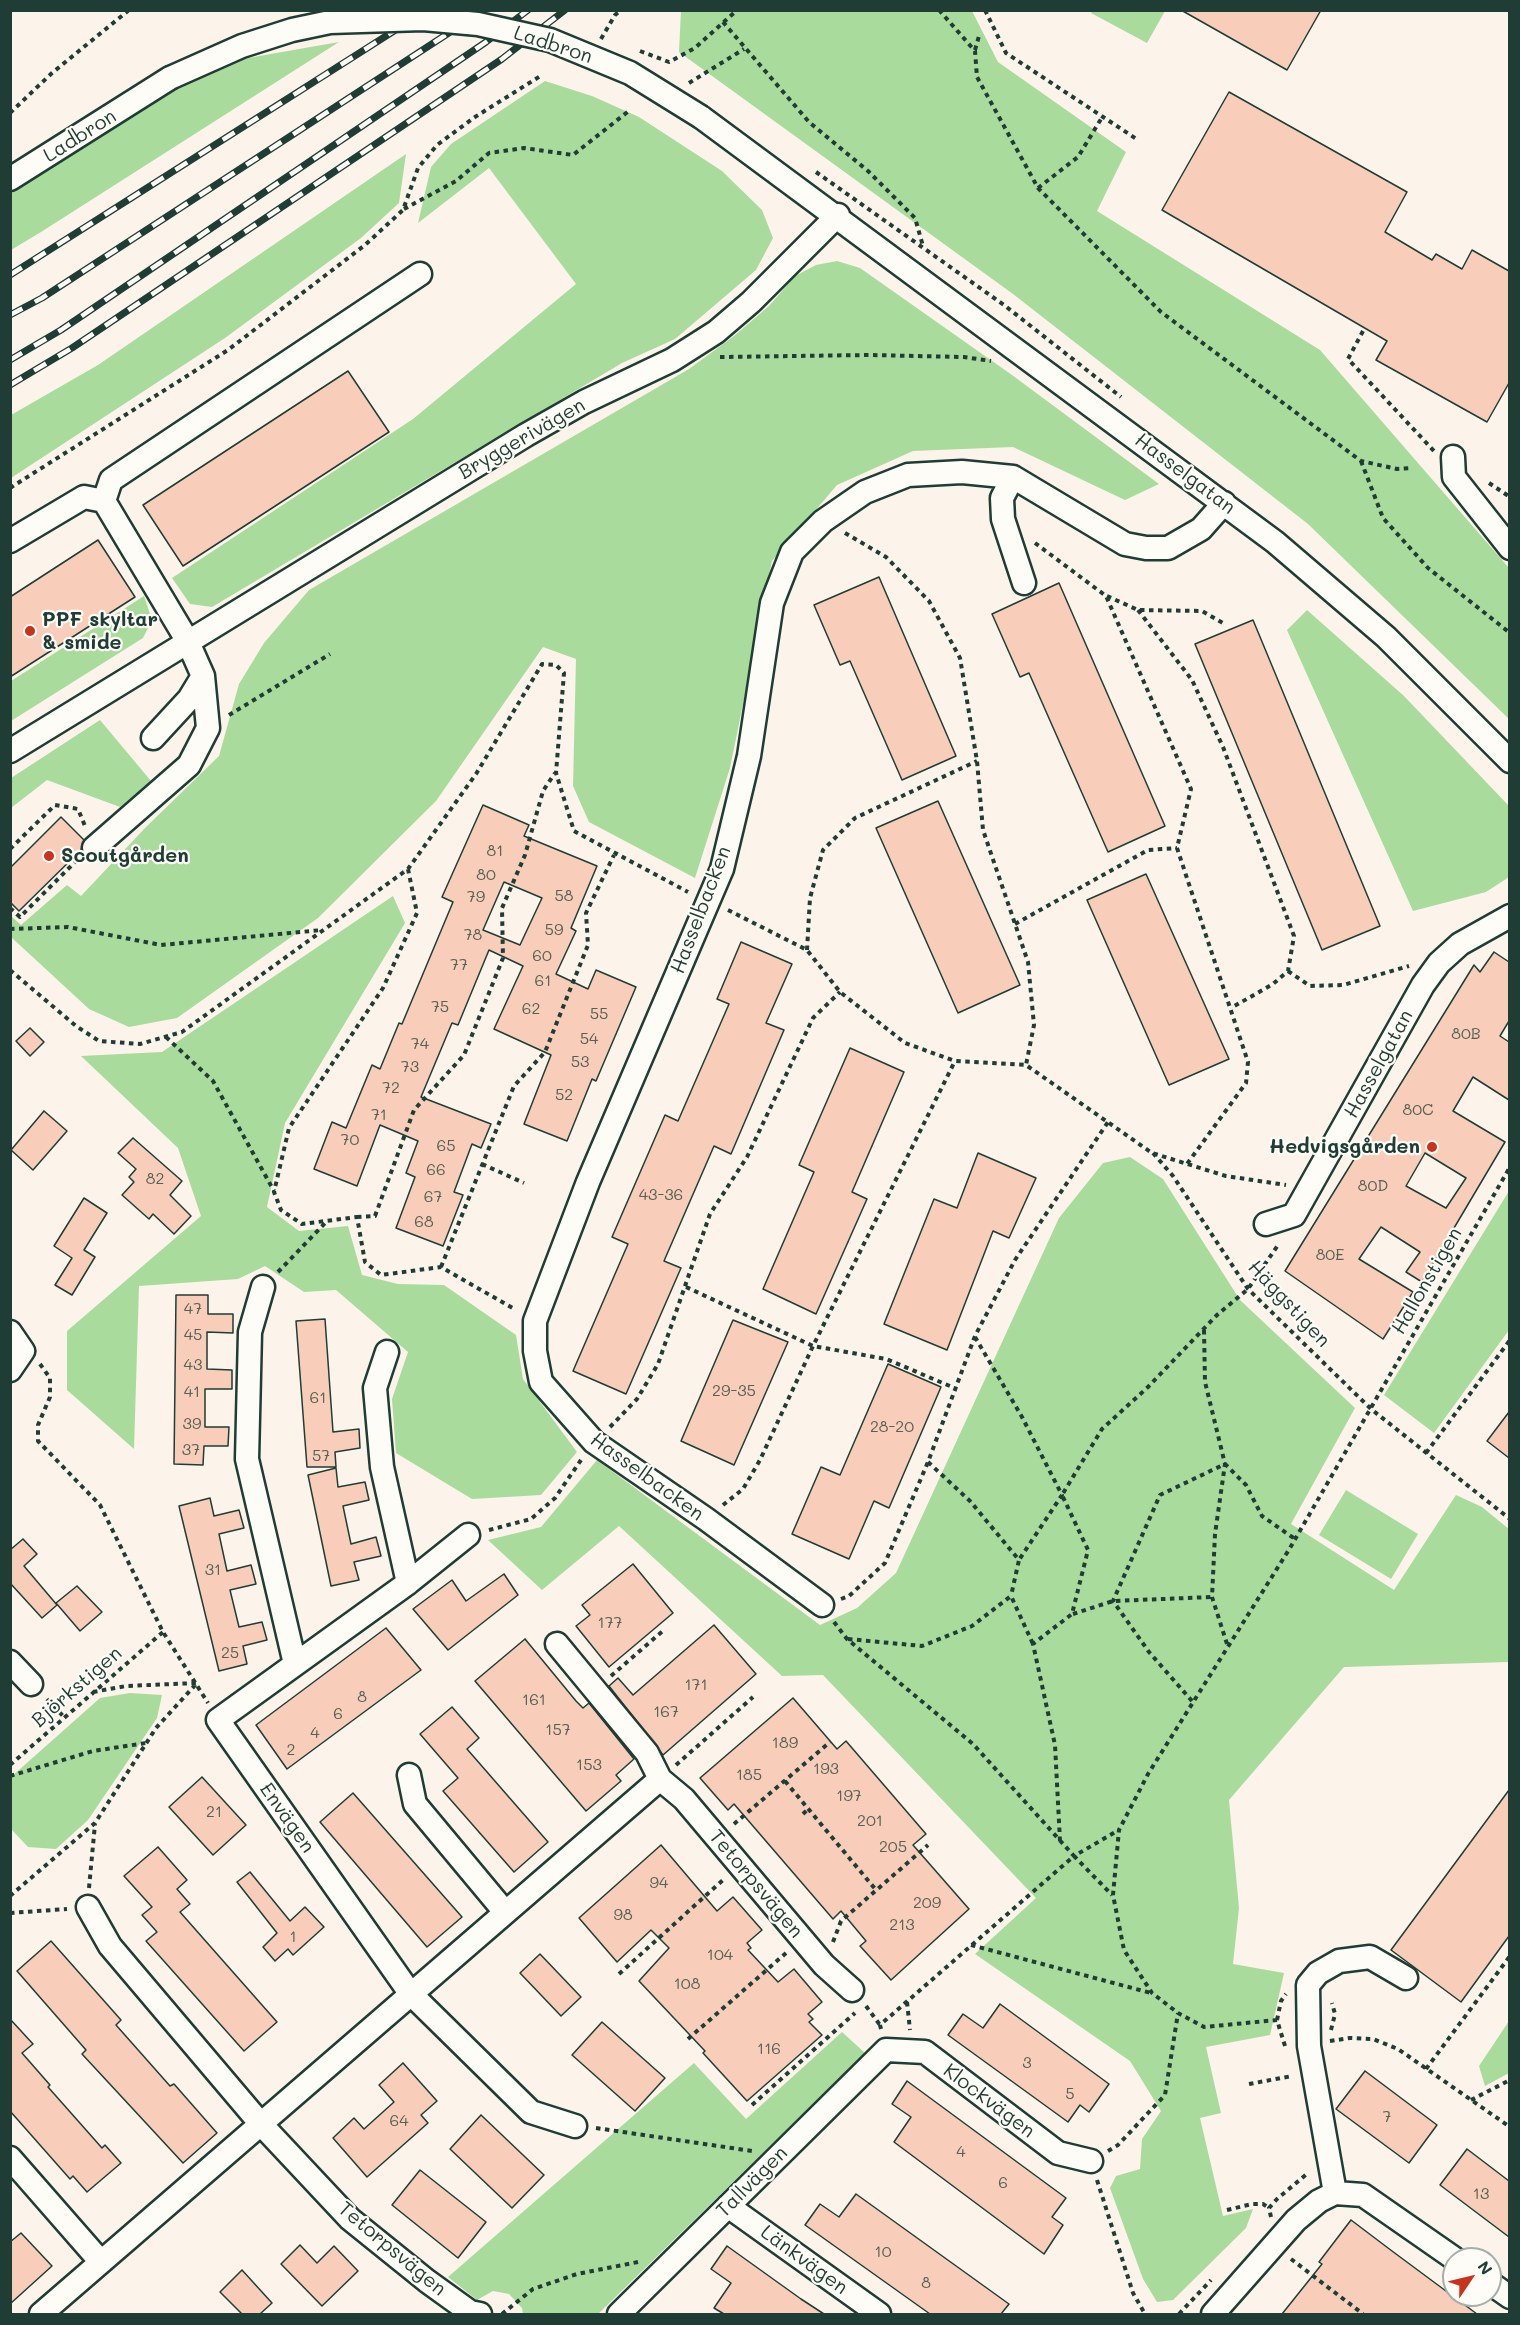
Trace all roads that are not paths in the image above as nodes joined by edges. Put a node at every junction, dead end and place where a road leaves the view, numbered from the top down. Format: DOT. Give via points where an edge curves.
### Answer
graph roads {
  1 [pos="10,179"];
  2 [pos="838,215"];
  3 [pos="420,274"];
  4 [pos="1453,457"];
  5 [pos="1013,477"];
  6 [pos="104,501"];
  7 [pos="1224,503"];
  8 [pos="10,541"];
  9 [pos="1509,548"];
  10 [pos="1024,584"];
  11 [pos="187,640"];
  12 [pos="203,676"];
  13 [pos="153,738"];
  14 [pos="10,751"];
  15 [pos="1509,761"];
  16 [pos="94,848"];
  17 [pos="1509,916"];
  18 [pos="1266,1224"];
  19 [pos="263,1287"];
  20 [pos="17,1342"];
  21 [pos="387,1352"];
  22 [pos="10,1370"];
  23 [pos="468,1535"];
  24 [pos="408,1583"];
  25 [pos="822,1605"];
  26 [pos="557,1644"];
  27 [pos="10,1662"];
  28 [pos="295,1664"];
  29 [pos="31,1684"];
  30 [pos="409,1775"];
  31 [pos="660,1779"];
  32 [pos="88,1907"];
  33 [pos="505,1912"];
  34 [pos="1406,1978"];
  35 [pos="410,1993"];
  36 [pos="858,1997"];
  37 [pos="886,2050"];
  38 [pos="260,2123"];
  39 [pos="575,2126"];
  40 [pos="10,2158"];
  41 [pos="1091,2161"];
  42 [pos="1335,2193"];
  43 [pos="728,2206"];
  44 [pos="1452,2247"];
  45 [pos="101,2262"];
  46 [pos="41,2314"];
  47 [pos="480,2314"];
  48 [pos="619,2314"];
  49 [pos="879,2314"];
  50 [pos="1213,2314"];
  1 -- 2 [label="street, Ladbron, bridge" via="170,78 242,46 330,22 423,19 478,24 550,40 630,73 701,117"];
  2 -- 7 [label="street, Hasselgatan"];
  2 -- 11 [label="street, Bryggerivägen" via="716,332 672,360 526,435"];
  3 -- 6 [label="street" via="111,480"];
  4 -- 9 [label="street" via="1454,477"];
  5 -- 7 [label="street, Hasselbacken" via="1125,544 1146,548 1168,548 1201,529"];
  5 -- 10 [label="street" via="1002,498 1003,519"];
  5 -- 25 [label="street, Hasselbacken" via="962,472 909,475 865,492 823,521 792,552 772,603 749,756 722,869 588,1182 535,1322 541,1382 594,1442"];
  6 -- 8 [label="street" via="84,496"];
  6 -- 11 [label="street"];
  7 -- 15 [label="street, Hasselgatan" via="1386,637"];
  11 -- 12 [label="street"];
  11 -- 14 [label="street, Bryggerivägen"];
  12 -- 13 [label="street" via="189,699"];
  12 -- 16 [label="street" via="208,729 189,765"];
  17 -- 18 [label="street, Hasselgatan" via="1460,944 1439,963 1294,1215"];
  19 -- 28 [label="street" via="250,1332 247,1459"];
  20 -- 22 [label="street"];
  21 -- 24 [label="street" via="375,1388 382,1467"];
  23 -- 24 [label="street"];
  24 -- 28 [label="street"];
  26 -- 31 [label="street, Tetorpsvägen" via="647,1753"];
  27 -- 29 [label="street"];
  28 -- 35 [label="street, Envägen" via="218,1720"];
  30 -- 33 [label="street" via="416,1804"];
  31 -- 33 [label="street"];
  31 -- 36 [label="street, Tetorpsvägen" via="684,1799 824,1965"];
  32 -- 38 [label="street, Tetorpsvägen" via="110,1946"];
  33 -- 35 [label="street"];
  34 -- 42 [label="street" via="1370,1957 1339,1961 1318,1973 1308,1985 1309,2046"];
  35 -- 38 [label="street"];
  35 -- 39 [label="street" via="531,2112"];
  37 -- 41 [label="street, Klockvägen" via="925,2052 1058,2153"];
  37 -- 43 [label="street, Tallvägen"];
  38 -- 45 [label="street"];
  38 -- 47 [label="street, Tetorpsvägen" via="350,2219 427,2281 470,2312"];
  40 -- 45 [label="street"];
  42 -- 44 [label="street" via="1363,2195"];
  42 -- 50 [label="street" via="1296,2220"];
  43 -- 48 [label="street, Tallvägen"];
  43 -- 49 [label="street, Länkvägen"];
  45 -- 46 [label="street"];
}
